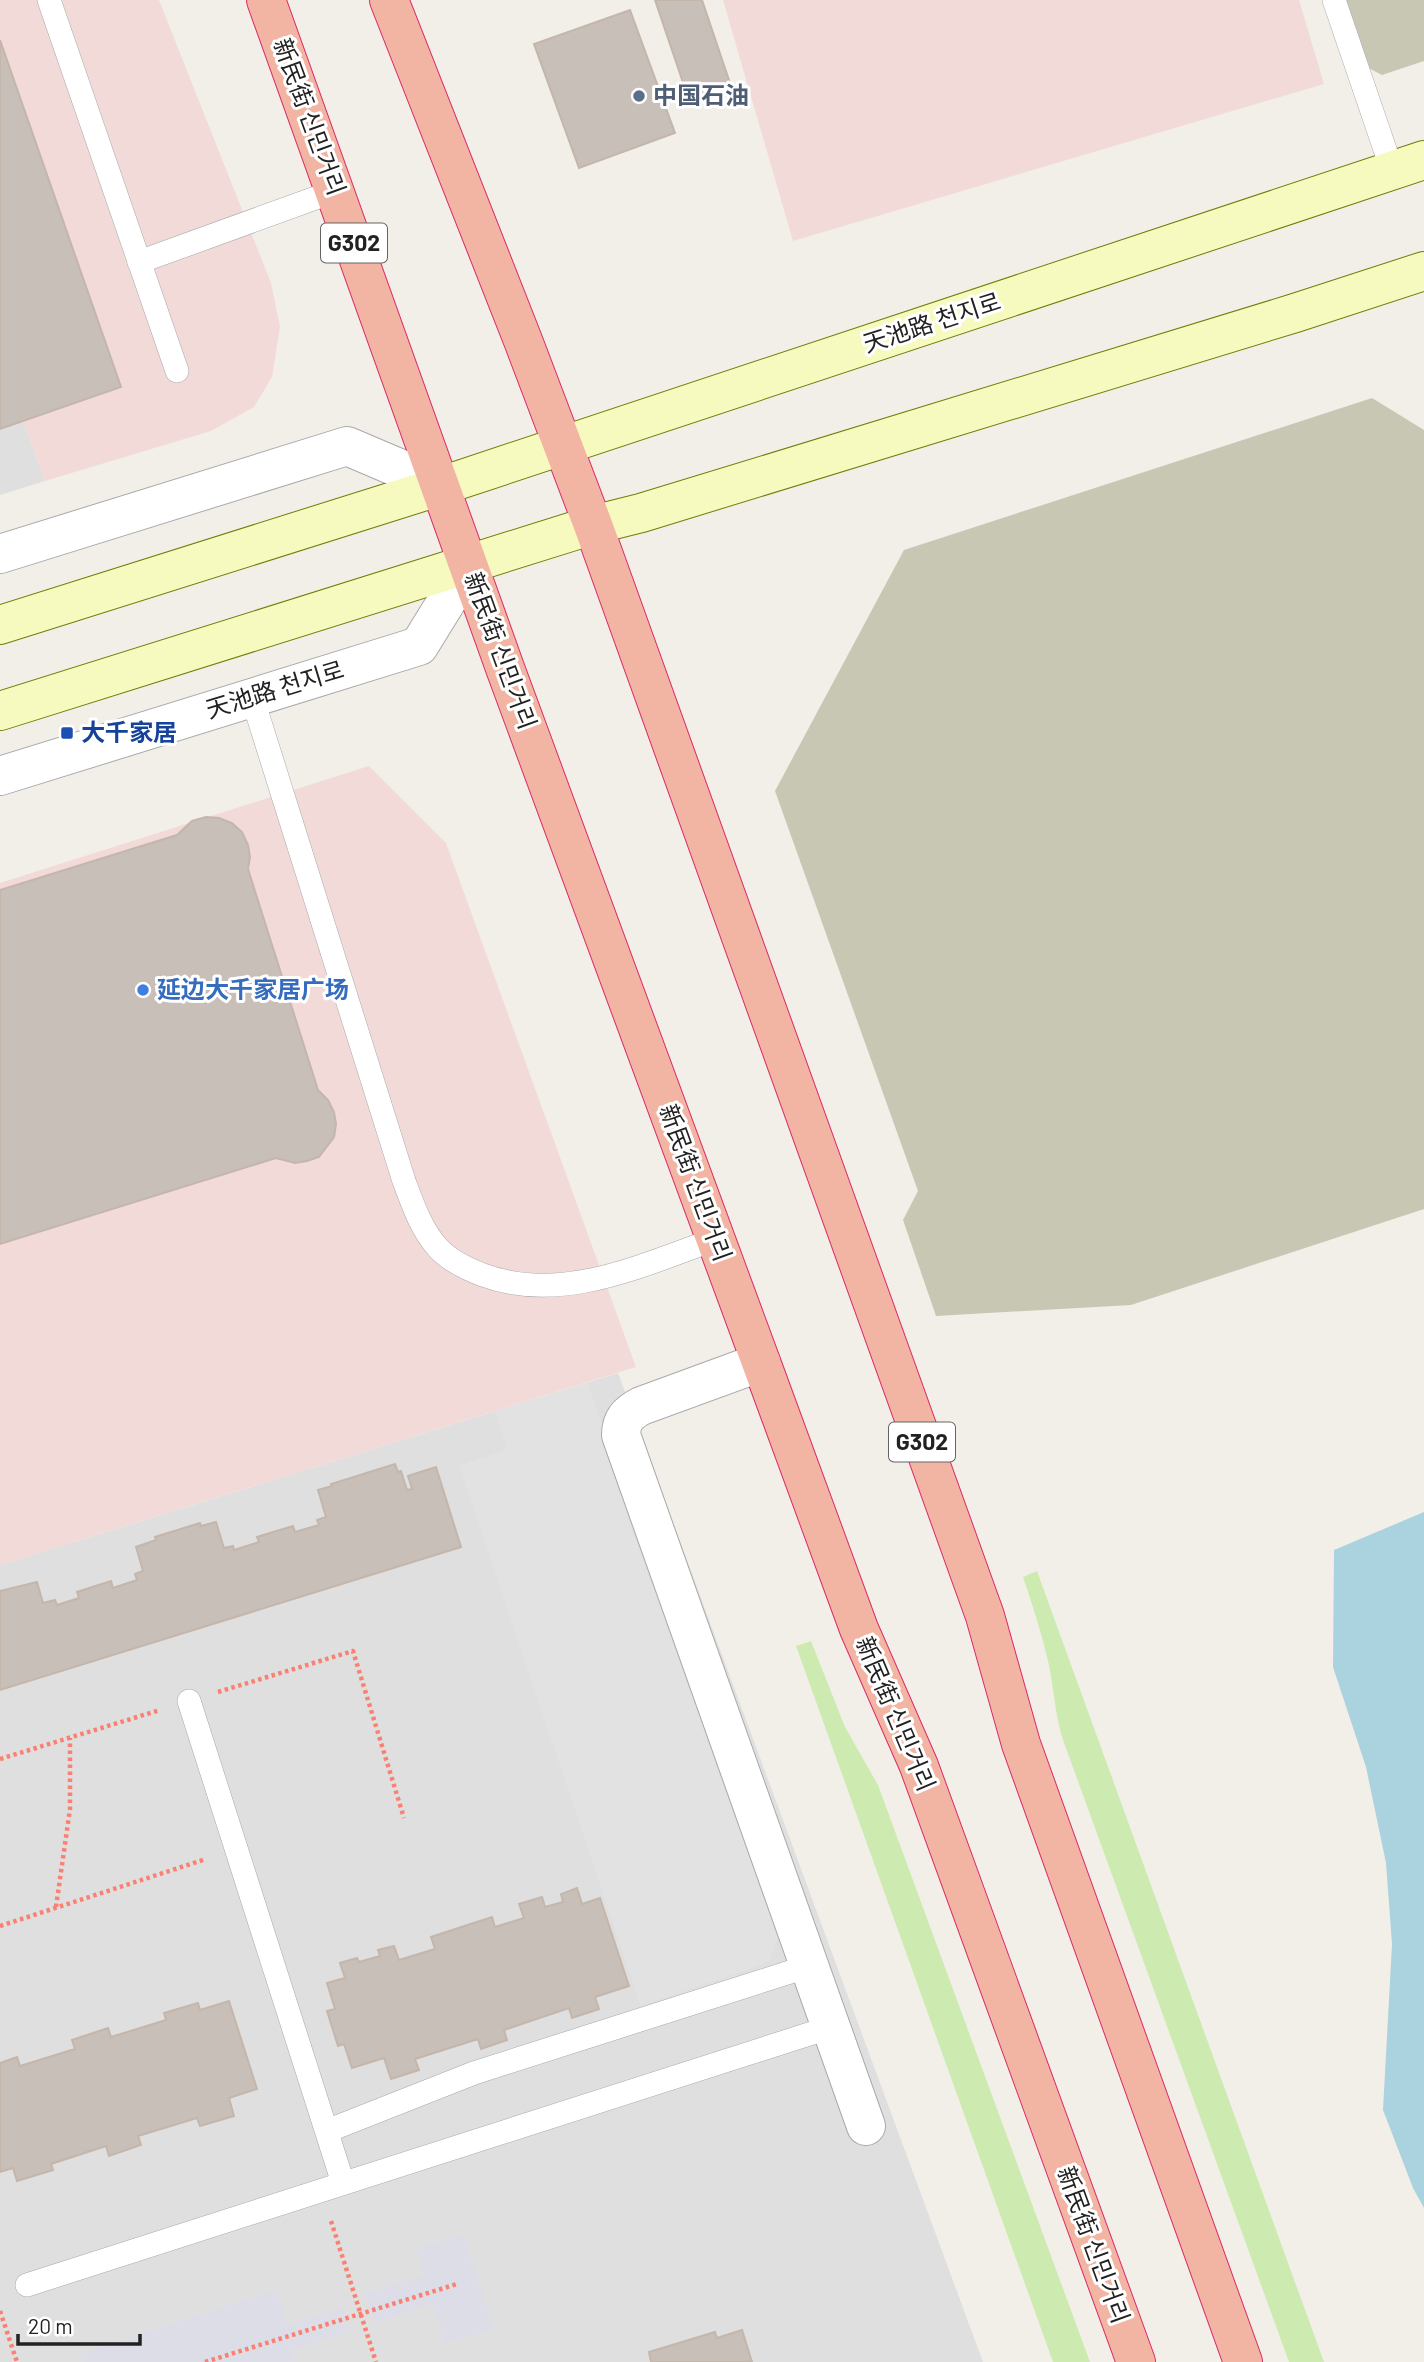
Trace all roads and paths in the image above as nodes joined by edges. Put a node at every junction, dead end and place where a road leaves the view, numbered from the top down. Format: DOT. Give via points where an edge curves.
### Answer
graph roads {
  1 [pos="49,0"];
  2 [pos="267,0"];
  3 [pos="389,0"];
  4 [pos="1334,0"];
  5 [pos="1408,165"];
  6 [pos="335,191"];
  7 [pos="139,262"];
  8 [pos="1424,271"];
  9 [pos="177,371"];
  10 [pos="563,445"];
  11 [pos="441,486"];
  12 [pos="593,526"];
  13 [pos="0,554"];
  14 [pos="469,565"];
  15 [pos="0,625"];
  16 [pos="252,697"];
  17 [pos="0,711"];
  18 [pos="0,776"];
  19 [pos="716,1239"];
  20 [pos="761,1362"];
  21 [pos="189,1701"];
  22 [pos="69,1738"];
  23 [pos="0,1759"];
  24 [pos="404,1818"];
  25 [pos="236,1850"];
  26 [pos="56,1908"];
  27 [pos="0,1926"];
  28 [pos="809,1966"];
  29 [pos="831,2027"];
  30 [pos="866,2126"];
  31 [pos="327,2131"];
  32 [pos="343,2183"];
  33 [pos="321,2191"];
  34 [pos="457,2284"];
  35 [pos="27,2285"];
  36 [pos="0,2311"];
  37 [pos="360,2314"];
  38 [pos="17,2362"];
  39 [pos="205,2362"];
  40 [pos="376,2362"];
  41 [pos="1136,2362"];
  42 [pos="1243,2362"];
  1 -- 7 [label="lane"];
  2 -- 6 [label="highway, 新民街 신민거리 / G302"];
  3 -- 10 [label="highway, G302"];
  4 -- 5 [label="lane"];
  5 -- 10 [label="main road, 天池路 천지로"];
  6 -- 7 [label="lane"];
  6 -- 11 [label="highway, 新民街 신민거리 / G302"];
  7 -- 9 [label="lane"];
  8 -- 12 [label="main road"];
  10 -- 11 [label="main road, 天池路 천지로"];
  10 -- 12 [label="highway, G302"];
  11 -- 13 [label="street" via="347,446"];
  11 -- 14 [label="highway, 新民街 신민거리 / G302"];
  11 -- 15 [label="main road, 天池路 천지로"];
  12 -- 14 [label="main road"];
  12 -- 42 [label="highway, G302" via="985,1616 1021,1744"];
  14 -- 16 [label="street, 天池路 천지로" via="419,646"];
  14 -- 17 [label="main road"];
  14 -- 19 [label="highway, 新民街 신민거리 / G302"];
  16 -- 18 [label="street, 天池路 천지로"];
  16 -- 19 [label="lane" via="404,1181 425,1231 439,1248 468,1269 489,1277 546,1285 621,1273"];
  19 -- 20 [label="highway, 新民街 신민거리 / G302"];
  20 -- 28 [label="street" via="641,1406 624,1420 621,1435"];
  20 -- 41 [label="highway, 新民街 신민거리 / G302" via="859,1629 919,1766"];
  21 -- 22 [label="path"];
  21 -- 24 [label="path" via="353,1651"];
  21 -- 25 [label="lane"];
  22 -- 23 [label="path"];
  22 -- 26 [label="path" via="69,1809"];
  25 -- 26 [label="path"];
  25 -- 31 [label="lane"];
  26 -- 27 [label="path"];
  28 -- 29 [label="street"];
  28 -- 31 [label="lane" via="474,2073"];
  29 -- 30 [label="street"];
  29 -- 32 [label="lane"];
  31 -- 32 [label="lane"];
  32 -- 33 [label="lane"];
  33 -- 35 [label="lane"];
  33 -- 37 [label="path"];
  34 -- 37 [label="path"];
  36 -- 38 [label="path"];
  37 -- 39 [label="path"];
  37 -- 40 [label="path"];
}
